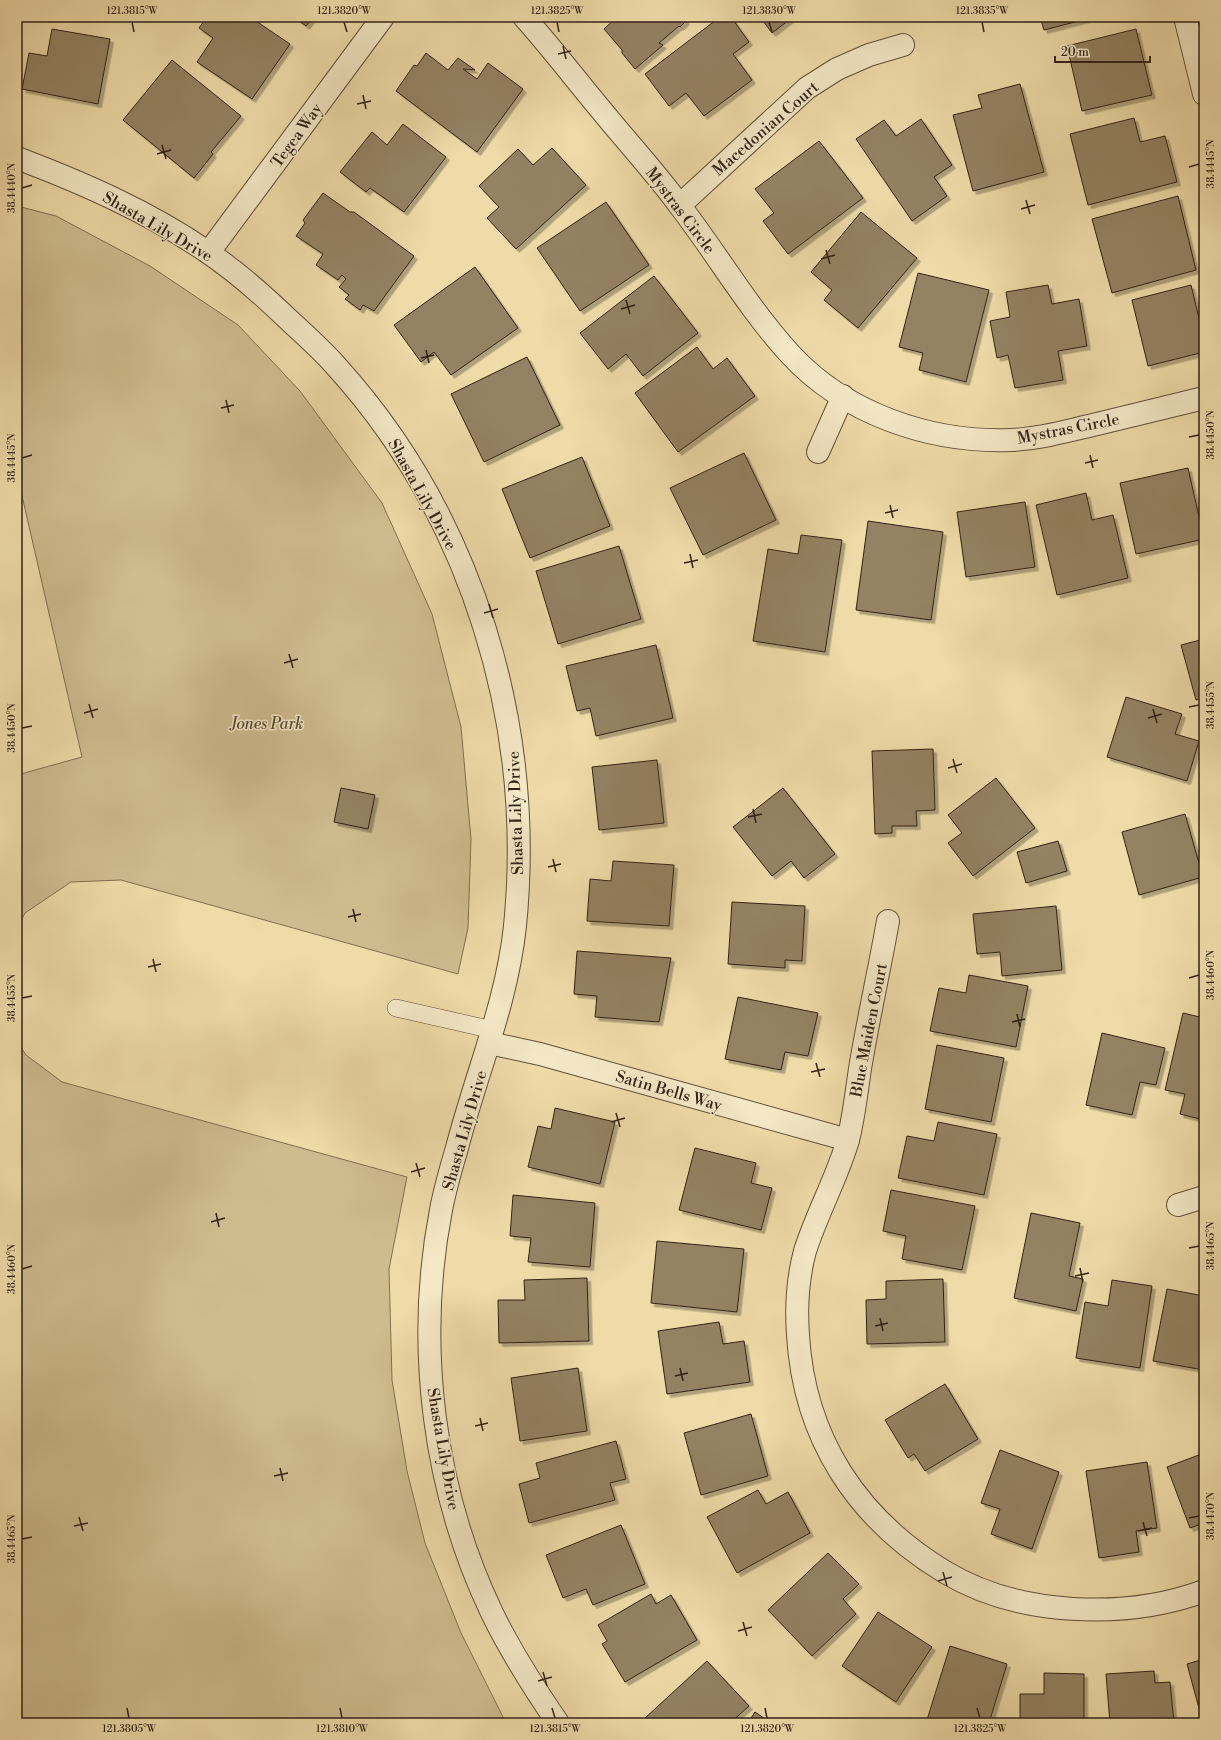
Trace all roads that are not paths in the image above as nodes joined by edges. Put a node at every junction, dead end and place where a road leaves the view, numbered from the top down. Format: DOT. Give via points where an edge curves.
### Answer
graph roads {
  1 [pos="383,17"];
  2 [pos="524,17"];
  3 [pos="1185,17"];
  4 [pos="903,45"];
  5 [pos="1204,94"];
  6 [pos="17,158"];
  7 [pos="680,205"];
  8 [pos="209,252"];
  9 [pos="843,396"];
  10 [pos="1204,398"];
  11 [pos="818,452"];
  12 [pos="888,921"];
  13 [pos="396,1008"];
  14 [pos="491,1036"];
  15 [pos="848,1140"];
  16 [pos="1204,1197"];
  17 [pos="1178,1205"];
  18 [pos="1204,1590"];
  19 [pos="558,1723"];
  1 -- 8 [label="street, Tegea Way"];
  2 -- 7 [label="street, Mystras Circle"];
  3 -- 5 [label="street"];
  4 -- 7 [label="street, Macedonian Court" via="837,69 807,88"];
  6 -- 8 [label="street, Shasta Lily Drive" via="120,201"];
  7 -- 9 [label="street, Mystras Circle" via="773,335 791,356"];
  8 -- 14 [label="street, Shasta Lily Drive" via="257,290 338,368 385,427 426,491 464,568 487,632 505,705 512,742 518,817 519,855 515,930"];
  9 -- 10 [label="street, Mystras Circle" via="876,415 909,427 943,436 978,440 1048,436"];
  9 -- 11 [label="street"];
  12 -- 15 [label="street, Blue Maiden Court"];
  13 -- 14 [label="lane"];
  14 -- 15 [label="street, Satin Bells Way" via="540,1054"];
  14 -- 19 [label="street, Shasta Lily Drive" via="458,1144 441,1211 432,1279 430,1348 435,1416 447,1484 479,1582 492,1614 525,1674"];
  15 -- 18 [label="street, Blue Maiden Court" via="805,1252 799,1286 797,1321 799,1357 805,1391 830,1457 849,1487 896,1539 924,1560 954,1578 1020,1602 1090,1610 1163,1602"];
  16 -- 17 [label="street"];
}
